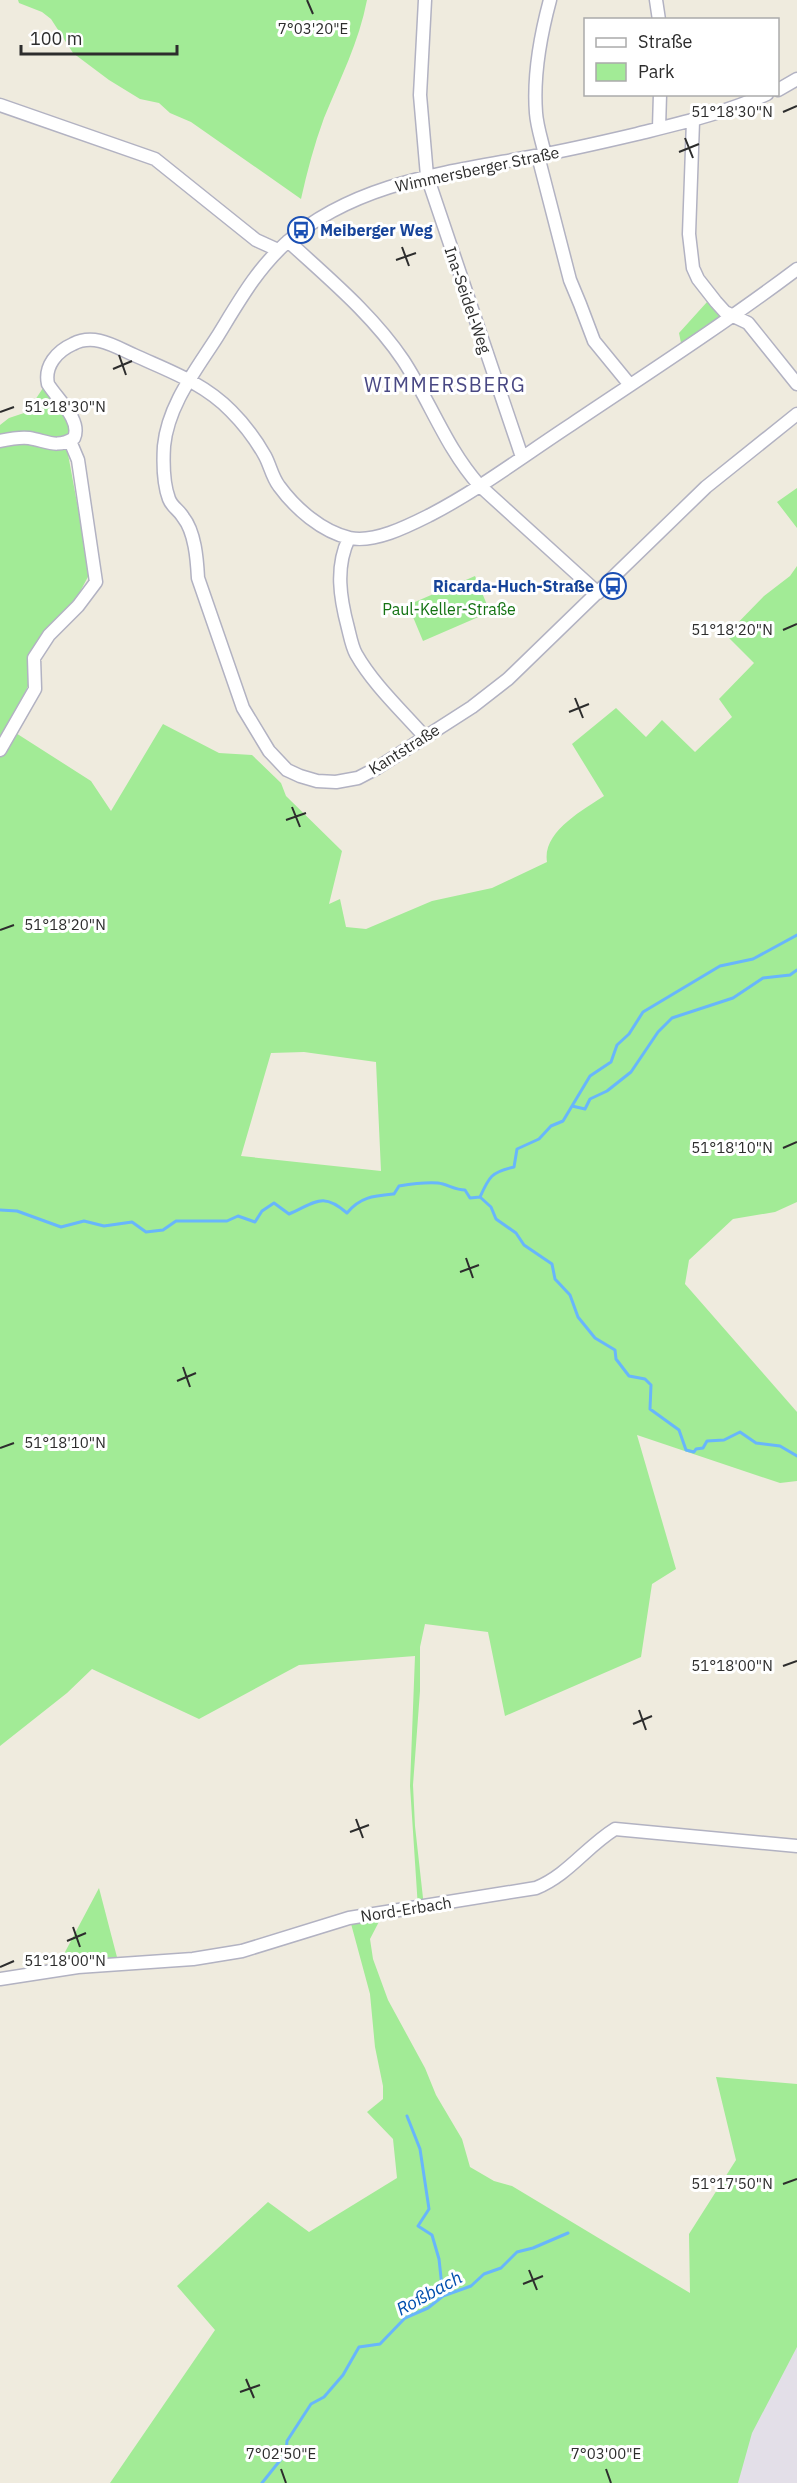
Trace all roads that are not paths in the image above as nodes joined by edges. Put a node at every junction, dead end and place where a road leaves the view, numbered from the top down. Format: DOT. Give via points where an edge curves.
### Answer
graph roads {
  1 [pos="425,0"];
  2 [pos="550,0"];
  3 [pos="656,0"];
  4 [pos="659,18"];
  5 [pos="797,79"];
  6 [pos="779,89"];
  7 [pos="660,96"];
  8 [pos="762,96"];
  9 [pos="0,105"];
  10 [pos="693,121"];
  11 [pos="659,128"];
  12 [pos="542,155"];
  13 [pos="427,176"];
  14 [pos="288,242"];
  15 [pos="278,250"];
  16 [pos="797,269"];
  17 [pos="734,317"];
  18 [pos="190,380"];
  19 [pos="797,384"];
  20 [pos="630,385"];
  21 [pos="797,414"];
  22 [pos="0,441"];
  23 [pos="70,441"];
  24 [pos="522,457"];
  25 [pos="479,485"];
  26 [pos="349,538"];
  27 [pos="598,593"];
  28 [pos="424,736"];
  29 [pos="0,750"];
  30 [pos="797,1846"];
  31 [pos="0,1979"];
  1 -- 13 [label="street, Ina-Seidel-Weg" via="420,95"];
  2 -- 12 [label="street" via="538,48 536,82"];
  3 -- 4 [label="street"];
  5 -- 6 [label="street"];
  7 -- 11 [label="street"];
  8 -- 10 [label="street, Wimmersberger Straße"];
  9 -- 15 [label="street" via="155,159 256,240"];
  10 -- 11 [label="street, Wimmersberger Straße"];
  10 -- 17 [label="street" via="690,257 703,286"];
  11 -- 12 [label="street, Wimmersberger Straße"];
  12 -- 13 [label="street, Wimmersberger Straße"];
  12 -- 20 [label="street" via="570,280 594,341"];
  13 -- 14 [label="street, Wimmersberger Straße" via="338,209"];
  13 -- 24 [label="street, Ina-Seidel-Weg"];
  14 -- 15 [label="street, Wimmersberger Straße"];
  14 -- 25 [label="street" via="384,335 415,379 461,466"];
  15 -- 18 [label="street, Wimmersberger Straße" via="247,287"];
  16 -- 17 [label="street"];
  17 -- 19 [label="street" via="748,323"];
  17 -- 20 [label="street"];
  18 -- 23 [label="street" via="107,343 88,338 72,344 50,363 46,377 75,422 76,433"];
  18 -- 26 [label="street" via="212,392 232,412 259,445 278,485 297,504 325,528"];
  18 -- 28 [label="street, Kantstraße" via="170,416 166,432 165,482 170,501 184,517 192,537 198,578 243,708 269,752 287,770 317,781 336,782 358,778"];
  20 -- 24 [label="street"];
  21 -- 27 [label="street, Kantstraße" via="706,486"];
  22 -- 23 [label="street" via="28,438 49,445"];
  23 -- 29 [label="street" via="78,460 96,582 34,658 35,689"];
  24 -- 25 [label="street"];
  25 -- 26 [label="street" via="410,524 371,537"];
  25 -- 27 [label="street"];
  26 -- 28 [label="street" via="340,573 341,599 354,651"];
  27 -- 28 [label="street, Kantstraße" via="508,679"];
  30 -- 31 [label="street, Nord-Erbach" via="615,1829 553,1881 536,1888 349,1918 242,1951"];
}
